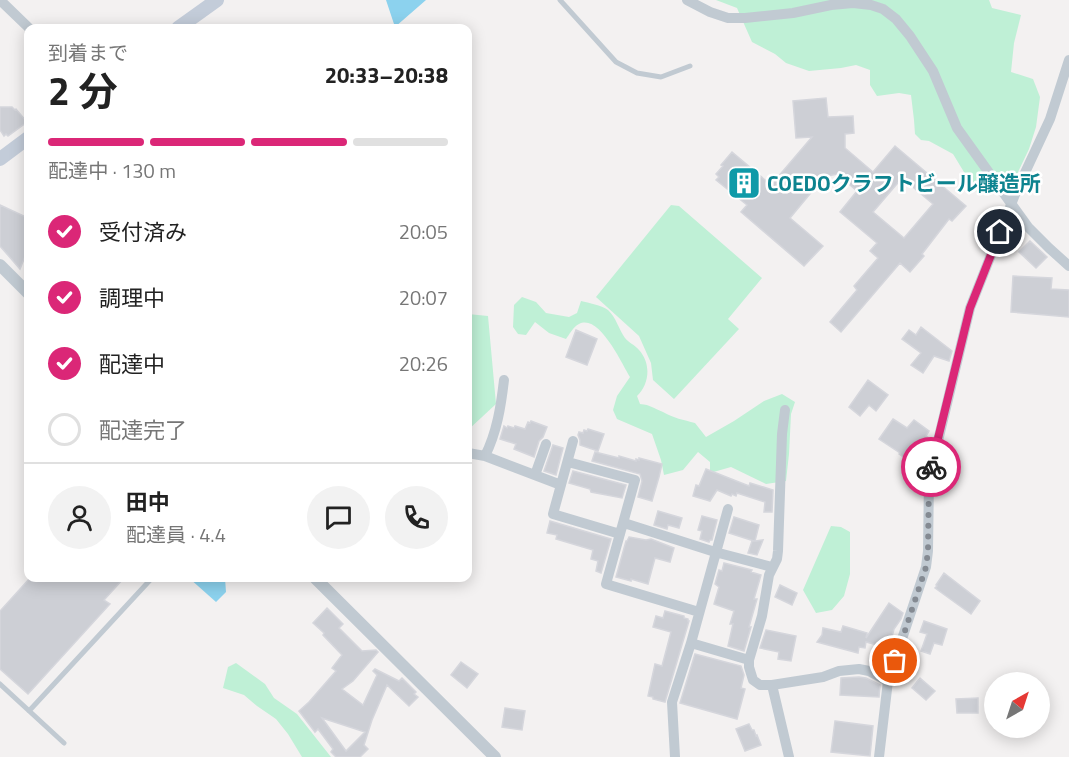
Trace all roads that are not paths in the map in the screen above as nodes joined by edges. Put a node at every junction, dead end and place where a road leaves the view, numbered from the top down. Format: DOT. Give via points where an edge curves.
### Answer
graph roads {
  1 [pos="0,0"];
  2 [pos="560,0"];
  3 [pos="687,0"];
  4 [pos="210,2"];
  5 [pos="25,24"];
  6 [pos="183,24"];
  7 [pos="1069,60"];
  8 [pos="690,66"];
  9 [pos="24,141"];
  10 [pos="0,159"];
  11 [pos="1011,204"];
  12 [pos="0,265"];
  13 [pos="1069,266"];
  14 [pos="24,289"];
  15 [pos="504,380"];
  16 [pos="785,410"];
  17 [pos="573,441"];
  18 [pos="546,444"];
  19 [pos="472,454"];
  20 [pos="485,456"];
  21 [pos="568,462"];
  22 [pos="535,475"];
  23 [pos="561,485"];
  24 [pos="728,509"];
  25 [pos="622,528"];
  26 [pos="715,552"];
  27 [pos="772,567"];
  28 [pos="148,582"];
  29 [pos="324,582"];
  30 [pos="699,612"];
  31 [pos="691,644"];
  32 [pos="749,660"];
  33 [pos="888,681"];
  34 [pos="0,684"];
  35 [pos="772,685"];
  36 [pos="29,711"];
  37 [pos="64,743"];
  38 [pos="495,757"];
  39 [pos="675,757"];
  40 [pos="789,757"];
  41 [pos="879,757"];
  1 -- 5 [label="street"];
  2 -- 8 [label="lane" via="616,62 638,73 661,77"];
  3 -- 11 [label="street" via="728,18 853,3 883,9 910,36 933,71 957,128"];
  4 -- 6 [label="main road"];
  7 -- 11 [label="street" via="1050,119"];
  9 -- 10 [label="main road"];
  11 -- 13 [label="street" via="1028,227"];
  11 -- 33 [label="street" via="970,308 929,478 926,567"];
  12 -- 14 [label="street"];
  15 -- 20 [label="street" via="496,426"];
  16 -- 27 [label="street" via="778,551"];
  17 -- 21 [label="street"];
  18 -- 22 [label="street"];
  19 -- 20 [label="street"];
  20 -- 22 [label="street"];
  21 -- 23 [label="street"];
  21 -- 25 [label="street" via="635,480"];
  22 -- 23 [label="street"];
  23 -- 25 [label="street" via="554,514"];
  24 -- 26 [label="street"];
  25 -- 26 [label="street"];
  25 -- 30 [label="street" via="606,584"];
  26 -- 27 [label="street"];
  26 -- 30 [label="street"];
  27 -- 32 [label="street"];
  28 -- 36 [label="lane"];
  29 -- 38 [label="street"];
  30 -- 31 [label="street"];
  31 -- 32 [label="street"];
  31 -- 39 [label="street" via="672,702"];
  32 -- 35 [label="street" via="753,680 760,685"];
  33 -- 35 [label="street" via="859,669"];
  33 -- 41 [label="street"];
  34 -- 36 [label="lane"];
  35 -- 40 [label="street"];
  36 -- 37 [label="lane"];
}
